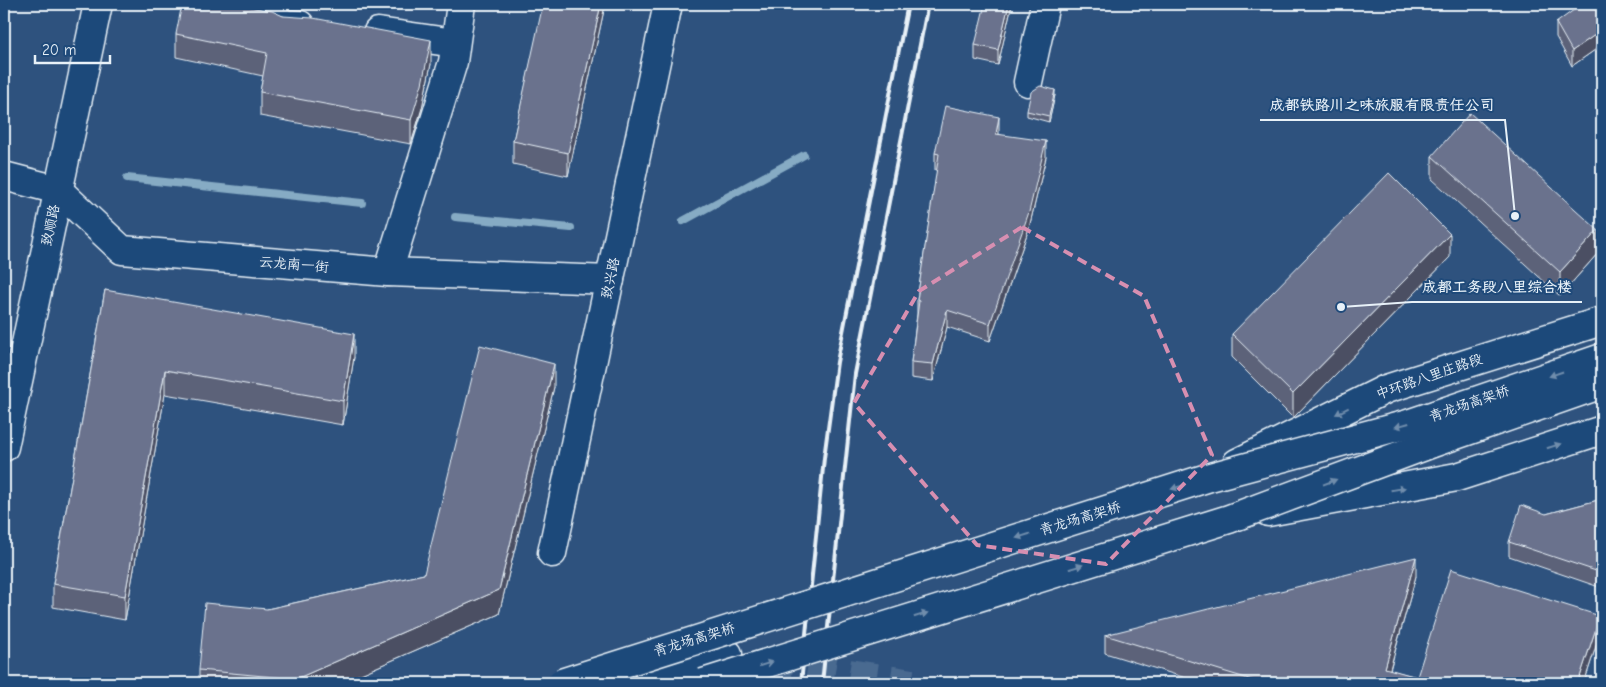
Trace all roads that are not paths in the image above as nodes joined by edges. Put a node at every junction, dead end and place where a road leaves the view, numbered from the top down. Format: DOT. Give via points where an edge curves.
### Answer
graph roads {
  1 [pos="98,4"];
  2 [pos="268,4"];
  3 [pos="461,4"];
  4 [pos="668,4"];
  5 [pos="1045,4"];
  6 [pos="321,27"];
  7 [pos="349,29"];
  8 [pos="456,43"];
  9 [pos="1028,82"];
  10 [pos="4,176"];
  11 [pos="58,190"];
  12 [pos="388,272"];
  13 [pos="610,280"];
  14 [pos="1602,321"];
  15 [pos="1602,358"];
  16 [pos="1602,384"];
  17 [pos="1602,430"];
  18 [pos="4,447"];
  19 [pos="1210,477"];
  20 [pos="1230,519"];
  21 [pos="552,553"];
  22 [pos="728,654"];
  23 [pos="560,683"];
  24 [pos="648,683"];
  25 [pos="702,683"];
  1 -- 11 [label="main road, 致顺路"];
  2 -- 6 [label="main road" via="268,10 284,24"];
  3 -- 8 [label="main road"];
  4 -- 13 [label="main road, 致兴路"];
  5 -- 9 [label="main road"];
  7 -- 8 [label="main road"];
  8 -- 12 [label="main road" via="453,62"];
  10 -- 11 [label="main road, 云龙南一街"];
  11 -- 12 [label="main road, 云龙南一街" via="122,250"];
  11 -- 18 [label="main road, 致顺路"];
  12 -- 13 [label="main road, 云龙南一街"];
  13 -- 21 [label="main road, 致兴路"];
  14 -- 19 [label="main road, 中环路八里庄路段, one-way, bridge" via="1386,389"];
  15 -- 19 [label="main road, 青龙场高架桥, one-way, bridge" via="1408,424"];
  20 -- 16 [label="main road, 青龙场高架桥, one-way, bridge"];
  20 -- 17 [label="main road, one-way, bridge" via="1457,477"];
  19 -- 23 [label="main road, 青龙场高架桥, one-way, bridge"];
  25 -- 20 [label="main road, 青龙场高架桥, one-way, bridge"];
  22 -- 24 [label="main road" via="672,667"];
}
